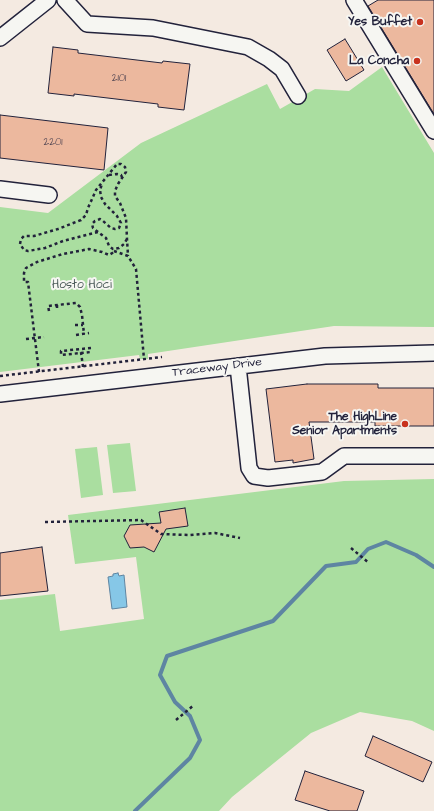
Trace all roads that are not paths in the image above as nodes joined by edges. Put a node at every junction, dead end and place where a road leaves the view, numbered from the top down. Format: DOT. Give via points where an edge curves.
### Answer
graph roads {
  1 [pos="48,0"];
  2 [pos="65,0"];
  3 [pos="354,0"];
  4 [pos="0,38"];
  5 [pos="298,96"];
  6 [pos="434,131"];
  7 [pos="0,189"];
  8 [pos="49,196"];
  9 [pos="434,354"];
  10 [pos="238,366"];
  11 [pos="0,394"];
  12 [pos="434,456"];
  1 -- 4 [label="street"];
  2 -- 5 [label="street" via="87,24 153,28 248,47 282,70"];
  3 -- 6 [label="street"];
  7 -- 8 [label="street"];
  9 -- 10 [label="street, Traceway Drive" via="325,356"];
  10 -- 11 [label="street, Traceway Drive"];
  10 -- 12 [label="street" via="249,468 254,476 268,478 322,472 344,456"];
}
